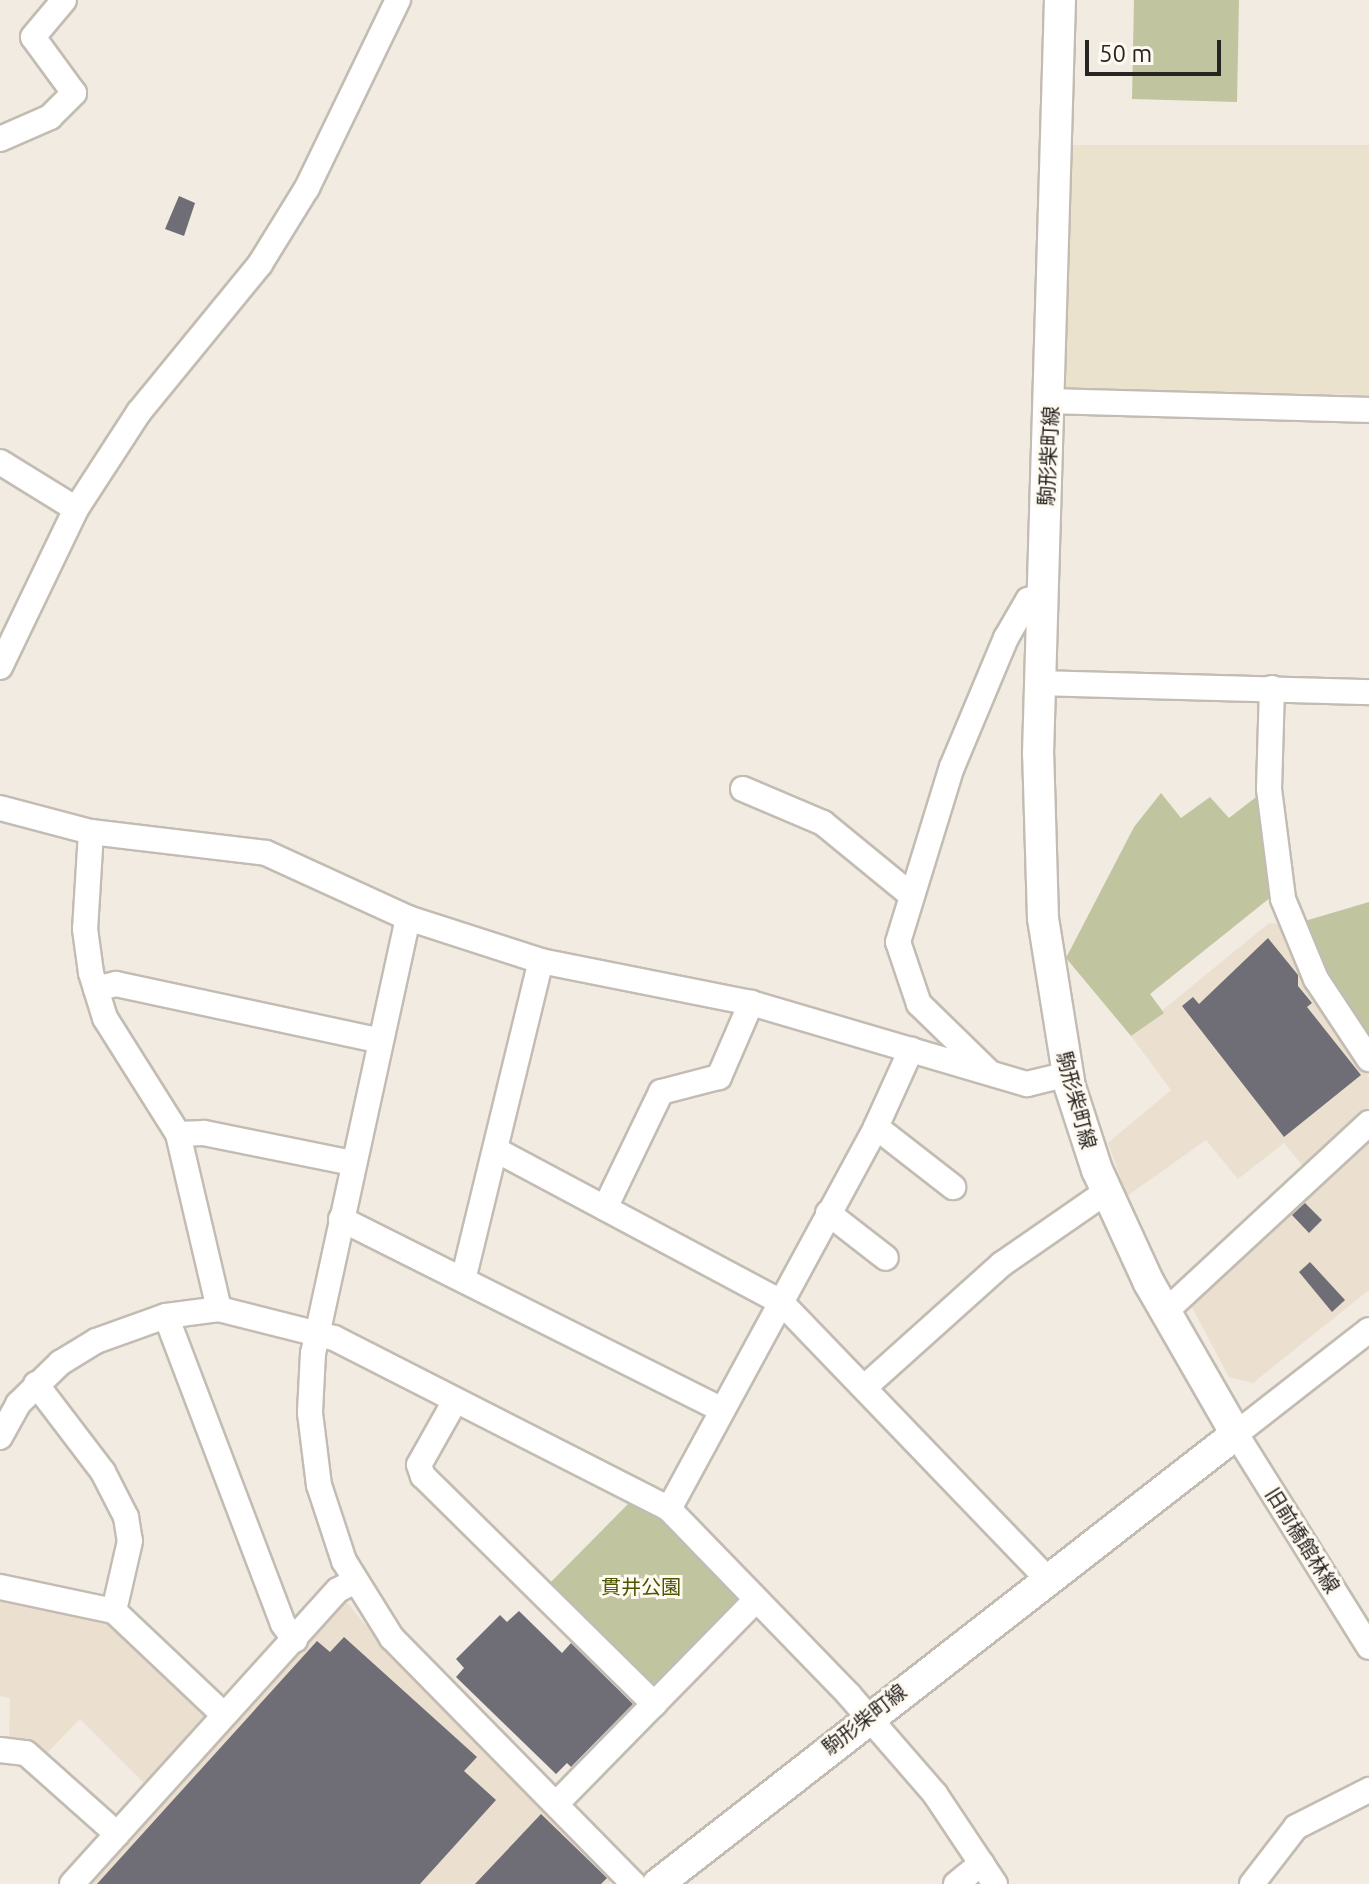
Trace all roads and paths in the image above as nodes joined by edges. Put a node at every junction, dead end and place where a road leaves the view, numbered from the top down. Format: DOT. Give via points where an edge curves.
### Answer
graph roads {
  1 [pos="64,0"];
  2 [pos="398,0"];
  3 [pos="1060,0"];
  4 [pos="0,139"];
  5 [pos="1051,401"];
  6 [pos="1369,410"];
  7 [pos="0,462"];
  8 [pos="76,509"];
  9 [pos="1042,595"];
  10 [pos="0,667"];
  11 [pos="1040,683"];
  12 [pos="1272,688"];
  13 [pos="1369,692"];
  14 [pos="743,789"];
  15 [pos="0,808"];
  16 [pos="91,832"];
  17 [pos="911,895"];
  18 [pos="408,918"];
  19 [pos="541,961"];
  20 [pos="96,989"];
  21 [pos="751,1003"];
  22 [pos="378,1040"];
  23 [pos="911,1050"];
  24 [pos="1369,1059"];
  25 [pos="991,1074"];
  26 [pos="1068,1074"];
  27 [pos="1369,1123"];
  28 [pos="876,1127"];
  29 [pos="178,1134"];
  30 [pos="498,1151"];
  31 [pos="353,1163"];
  32 [pos="953,1187"];
  33 [pos="1106,1192"];
  34 [pos="605,1208"];
  35 [pos="828,1213"];
  36 [pos="341,1219"];
  37 [pos="886,1258"];
  38 [pos="464,1276"];
  39 [pos="781,1302"];
  40 [pos="219,1309"];
  41 [pos="1165,1312"];
  42 [pos="166,1316"];
  43 [pos="1369,1330"];
  44 [pos="316,1332"];
  45 [pos="36,1384"];
  46 [pos="866,1386"];
  47 [pos="455,1401"];
  48 [pos="722,1410"];
  49 [pos="1236,1434"];
  50 [pos="0,1437"];
  51 [pos="669,1509"];
  52 [pos="1047,1578"];
  53 [pos="355,1581"];
  54 [pos="0,1587"];
  55 [pos="755,1601"];
  56 [pos="114,1611"];
  57 [pos="295,1640"];
  58 [pos="1369,1647"];
  59 [pos="654,1704"];
  60 [pos="224,1715"];
  61 [pos="867,1716"];
  62 [pos="0,1750"];
  63 [pos="1369,1790"];
  64 [pos="557,1803"];
  65 [pos="117,1834"];
  66 [pos="982,1863"];
  67 [pos="72,1884"];
  68 [pos="634,1884"];
  69 [pos="658,1884"];
  70 [pos="956,1884"];
  71 [pos="995,1884"];
  72 [pos="1252,1884"];
  1 -- 4 [label="street" via="33,37 74,93 50,117"];
  2 -- 8 [label="street" via="307,188 260,264 139,412"];
  3 -- 5 [label="main road, 駒形柴町線"];
  5 -- 6 [label="street"];
  5 -- 9 [label="main road, 駒形柴町線"];
  7 -- 8 [label="street"];
  8 -- 10 [label="street"];
  9 -- 11 [label="main road, 駒形柴町線"];
  9 -- 17 [label="street" via="1028,600 1006,638 952,767"];
  11 -- 12 [label="street"];
  11 -- 26 [label="main road, 駒形柴町線" via="1039,871"];
  12 -- 13 [label="street"];
  12 -- 24 [label="street" via="1269,789 1283,899 1316,979"];
  14 -- 17 [label="street" via="823,823"];
  15 -- 16 [label="street"];
  16 -- 18 [label="street" via="266,853"];
  16 -- 20 [label="street" via="85,929"];
  17 -- 25 [label="street" via="898,942 919,1004"];
  18 -- 19 [label="street"];
  18 -- 22 [label="street"];
  19 -- 21 [label="street"];
  19 -- 30 [label="street"];
  20 -- 22 [label="street" via="116,984"];
  20 -- 29 [label="street" via="105,1018"];
  21 -- 23 [label="street"];
  21 -- 34 [label="street" via="719,1077 661,1092"];
  22 -- 31 [label="street"];
  23 -- 25 [label="street"];
  23 -- 28 [label="street"];
  25 -- 26 [label="street" via="1027,1084"];
  26 -- 33 [label="main road, 駒形柴町線"];
  27 -- 41 [label="street"];
  28 -- 32 [label="street"];
  28 -- 35 [label="street"];
  29 -- 31 [label="street" via="204,1133"];
  29 -- 40 [label="street"];
  30 -- 34 [label="street"];
  30 -- 38 [label="street"];
  31 -- 36 [label="street"];
  33 -- 41 [label="main road, 駒形柴町線"];
  33 -- 46 [label="street" via="1002,1264"];
  34 -- 39 [label="street"];
  35 -- 37 [label="street"];
  35 -- 39 [label="street"];
  36 -- 38 [label="street"];
  36 -- 44 [label="street"];
  38 -- 48 [label="street"];
  39 -- 46 [label="street"];
  39 -- 48 [label="street"];
  40 -- 42 [label="street"];
  40 -- 44 [label="street"];
  41 -- 49 [label="main road, 駒形柴町線"];
  42 -- 45 [label="street" via="96,1341"];
  42 -- 57 [label="street" via="283,1624"];
  43 -- 49 [label="street"];
  44 -- 47 [label="street"];
  44 -- 53 [label="street" via="310,1413 315,1460 324,1507"];
  45 -- 50 [label="street"];
  45 -- 56 [label="street" via="103,1472 126,1517 130,1541"];
  46 -- 52 [label="street"];
  47 -- 51 [label="street"];
  47 -- 59 [label="street" via="419,1471"];
  48 -- 51 [label="street"];
  49 -- 52 [label="main road, 駒形柴町線"];
  49 -- 58 [label="street, 旧前橋館林線"];
  51 -- 55 [label="street"];
  52 -- 61 [label="main road, 駒形柴町線"];
  53 -- 57 [label="street" via="338,1590"];
  53 -- 64 [label="street" via="392,1638"];
  54 -- 56 [label="street"];
  55 -- 59 [label="street"];
  55 -- 61 [label="street"];
  56 -- 60 [label="street"];
  57 -- 60 [label="street"];
  59 -- 64 [label="street"];
  60 -- 65 [label="street"];
  61 -- 66 [label="street" via="935,1794"];
  61 -- 69 [label="main road, 駒形柴町線"];
  62 -- 65 [label="street" via="26,1753"];
  63 -- 72 [label="street" via="1296,1827"];
  64 -- 68 [label="street"];
  65 -- 67 [label="street"];
  66 -- 70 [label="street"];
  66 -- 71 [label="street"];
}
